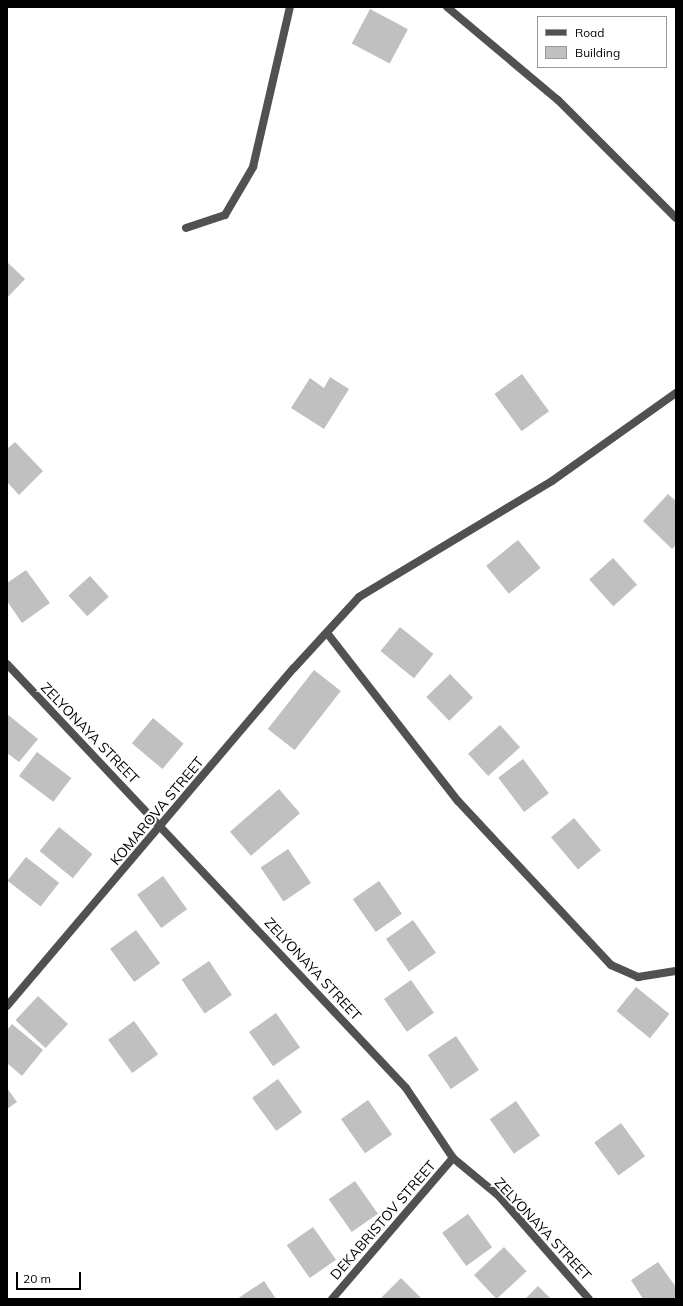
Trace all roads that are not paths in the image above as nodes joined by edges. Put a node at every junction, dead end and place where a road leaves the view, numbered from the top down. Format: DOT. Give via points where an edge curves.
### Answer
graph roads {
  1 [pos="290,7"];
  2 [pos="447,7"];
  3 [pos="676,218"];
  4 [pos="186,228"];
  5 [pos="676,393"];
  6 [pos="327,633"];
  7 [pos="7,664"];
  8 [pos="161,826"];
  9 [pos="676,971"];
  10 [pos="7,1006"];
  11 [pos="453,1158"];
  12 [pos="332,1299"];
  13 [pos="589,1299"];
  1 -- 4 [label="street" via="252,167 225,215"];
  2 -- 3 [label="street" via="558,100"];
  5 -- 6 [label="street, KOMAROVA STREET" via="552,481 359,598"];
  6 -- 8 [label="street, KOMAROVA STREET"];
  6 -- 9 [label="street" via="458,801 610,965 638,977"];
  7 -- 8 [label="street, ZELYONAYA STREET"];
  8 -- 10 [label="street, KOMAROVA STREET"];
  8 -- 11 [label="street, ZELYONAYA STREET" via="406,1088"];
  11 -- 12 [label="street, DEKABRISTOV STREET"];
  11 -- 13 [label="street, ZELYONAYA STREET" via="499,1196"];
}
